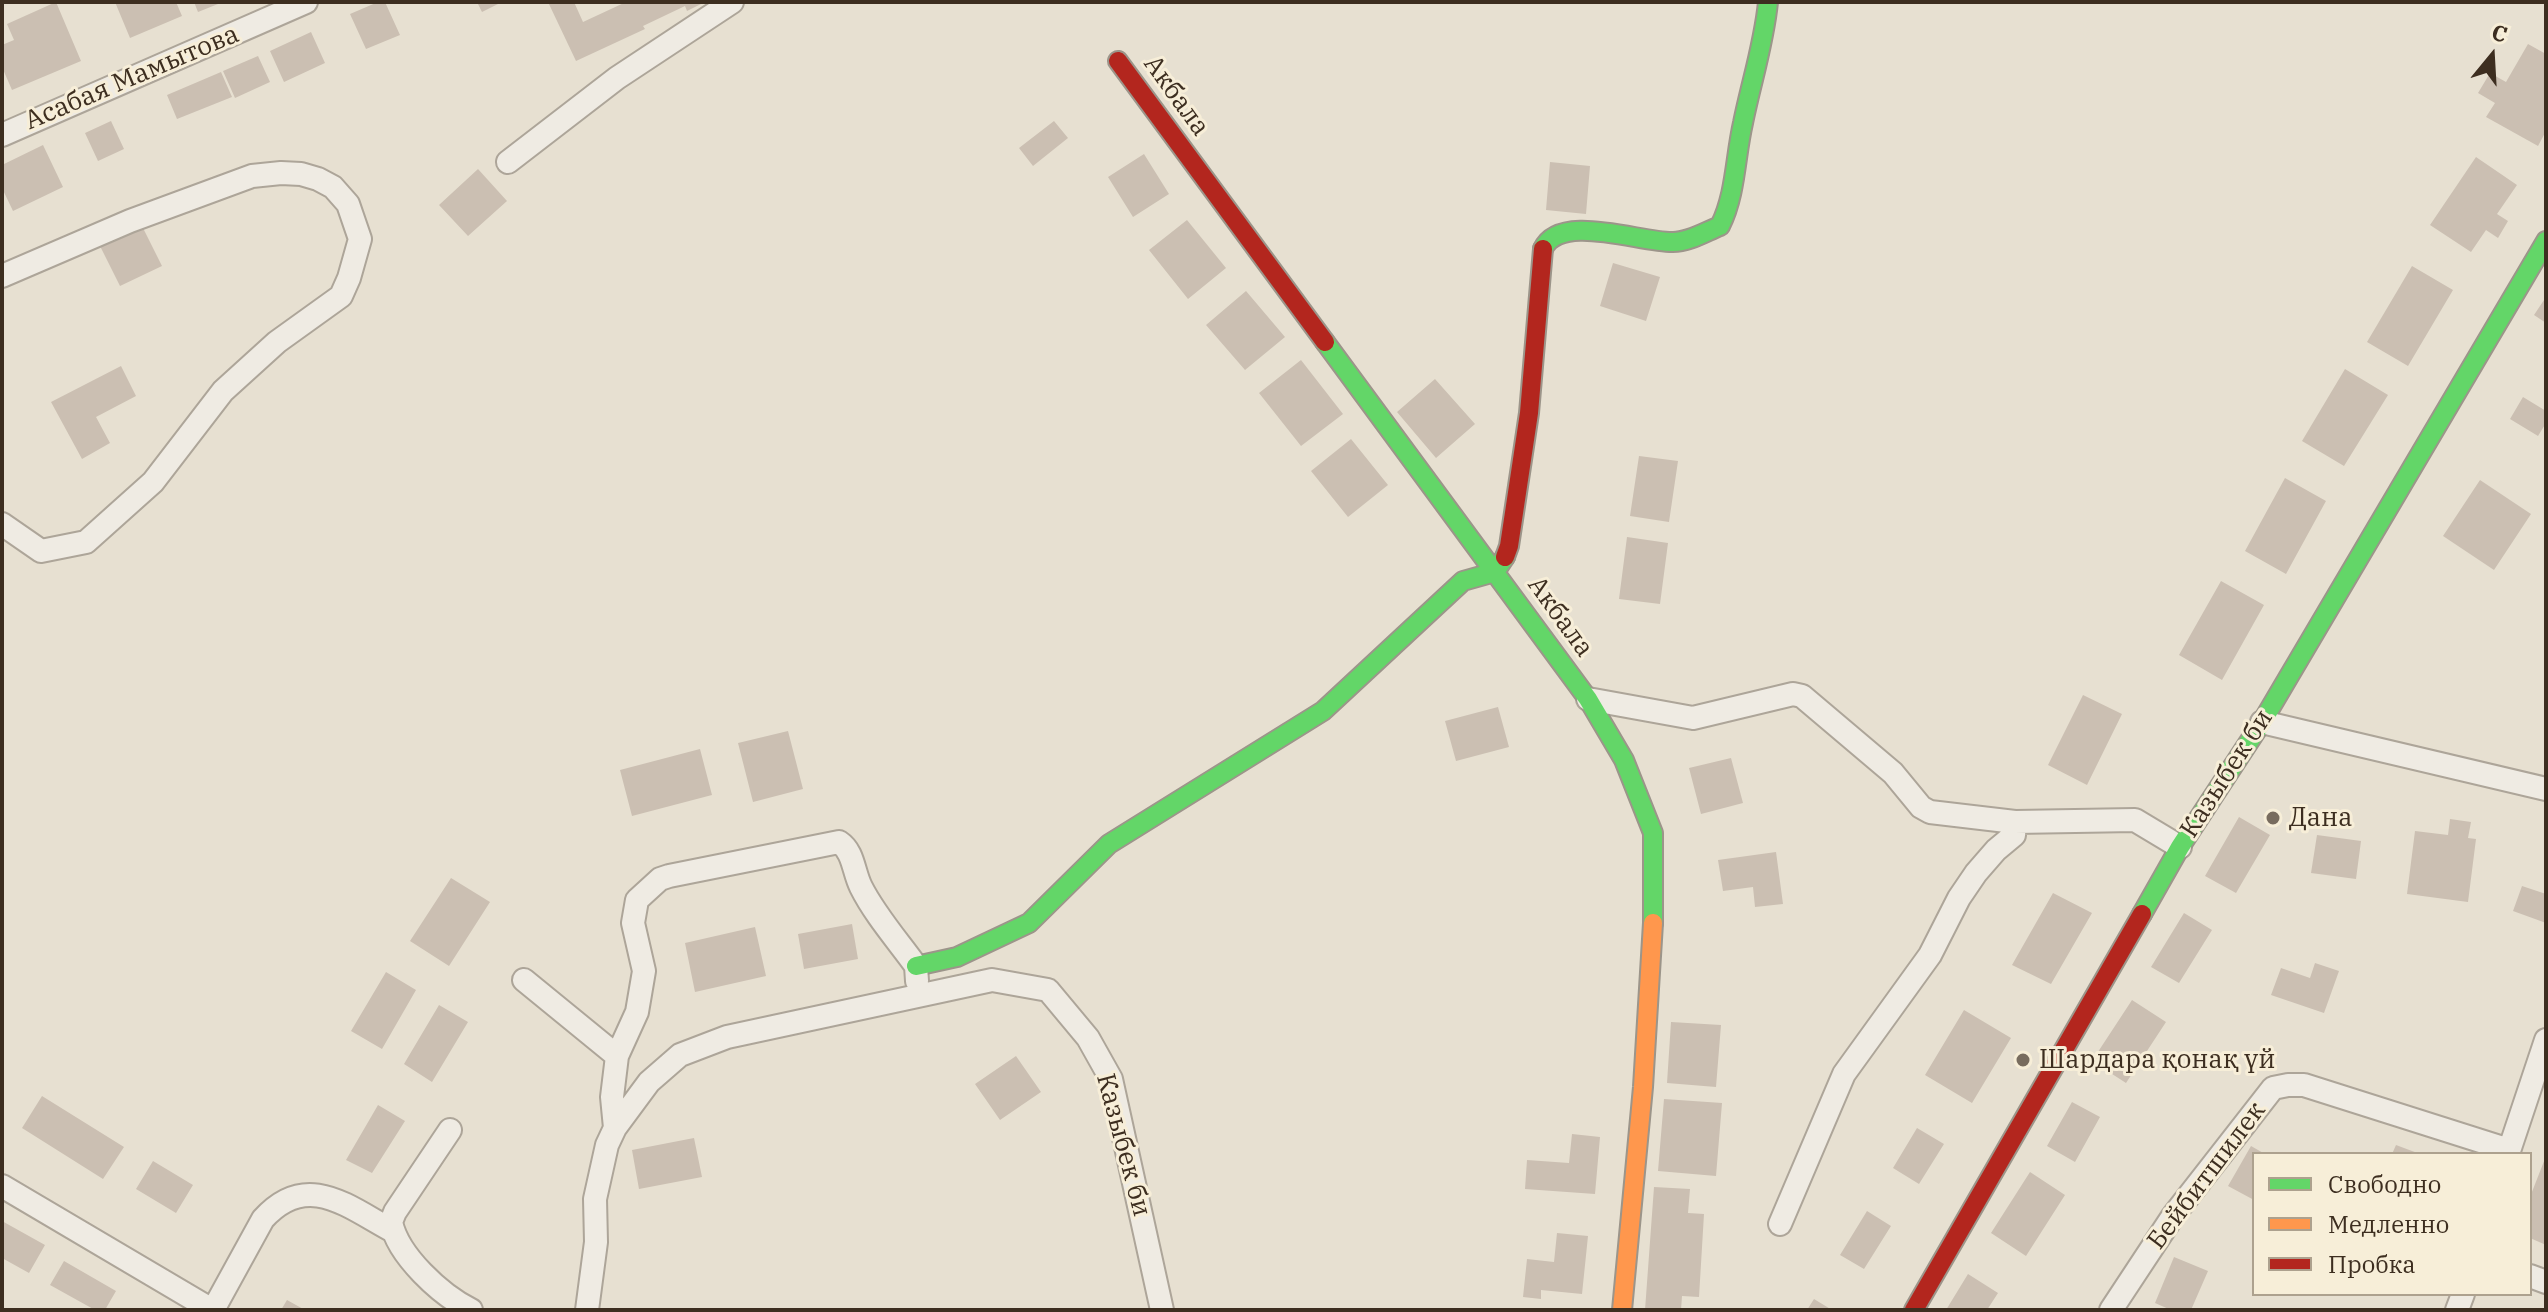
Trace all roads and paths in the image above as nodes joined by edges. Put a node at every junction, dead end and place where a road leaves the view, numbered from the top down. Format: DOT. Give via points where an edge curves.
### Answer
graph roads {
  1 [pos="306,2"];
  2 [pos="732,2"];
  3 [pos="1768,2"];
  4 [pos="1118,61"];
  5 [pos="2,135"];
  6 [pos="508,162"];
  7 [pos="2546,241"];
  8 [pos="2,276"];
  9 [pos="2,524"];
  10 [pos="1495,572"];
  11 [pos="1588,699"];
  12 [pos="2262,722"];
  13 [pos="2546,789"];
  14 [pos="2015,822"];
  15 [pos="2180,847"];
  16 [pos="916,966"];
  17 [pos="524,980"];
  18 [pos="918,996"];
  19 [pos="2546,1040"];
  20 [pos="617,1056"];
  21 [pos="615,1128"];
  22 [pos="450,1130"];
  23 [pos="2508,1152"];
  24 [pos="2,1186"];
  25 [pos="1780,1224"];
  26 [pos="393,1231"];
  27 [pos="212,1310"];
  28 [pos="471,1310"];
  29 [pos="587,1310"];
  30 [pos="1162,1310"];
  31 [pos="1622,1310"];
  32 [pos="1914,1310"];
  33 [pos="2111,1310"];
  1 -- 5 [label="street, Асабая Мамытова"];
  2 -- 6 [label="street" via="617,78"];
  3 -- 10 [label="street" via="1732,196 1720,226 1673,242 1608,232 1568,233 1546,243 1509,546"];
  4 -- 10 [label="street, Акбала"];
  7 -- 12 [label="street, Казыбек би"];
  8 -- 9 [label="street" via="130,221 252,176 281,173 333,187 348,204 360,239 341,296 277,342 223,391 153,482 86,542 41,551"];
  10 -- 11 [label="street, Акбала"];
  10 -- 16 [label="street" via="1463,581 1323,711 1109,844 1029,923 957,957"];
  11 -- 14 [label="street" via="1693,718 1802,696 1893,773 1921,807"];
  11 -- 31 [label="street, Акбала" via="1624,760 1653,833 1653,942"];
  12 -- 13 [label="street"];
  12 -- 15 [label="street, Казыбек би"];
  14 -- 15 [label="street" via="2135,820"];
  14 -- 25 [label="street" via="2014,835 1976,873 1930,955 1844,1074"];
  15 -- 32 [label="street, Казыбек би"];
  16 -- 18 [label="street"];
  16 -- 20 [label="street" via="865,894 851,855 839,842 669,876 637,900 633,923 644,971 637,1012"];
  17 -- 20 [label="street"];
  18 -- 21 [label="street, Казыбек би" via="727,1037 680,1055 649,1082"];
  18 -- 30 [label="street, Казыбек би" via="992,980 1048,990 1088,1038 1111,1079"];
  19 -- 23 [label="street"];
  20 -- 21 [label="street"];
  21 -- 29 [label="street" via="595,1199 596,1242"];
  22 -- 26 [label="street" via="395,1212"];
  23 -- 33 [label="street, Бейбитшилек" via="2304,1085 2273,1088 2173,1216"];
  24 -- 27 [label="street"];
  26 -- 27 [label="street" via="322,1194 303,1194 273,1208 263,1219"];
  26 -- 28 [label="street" via="416,1267"];
}
